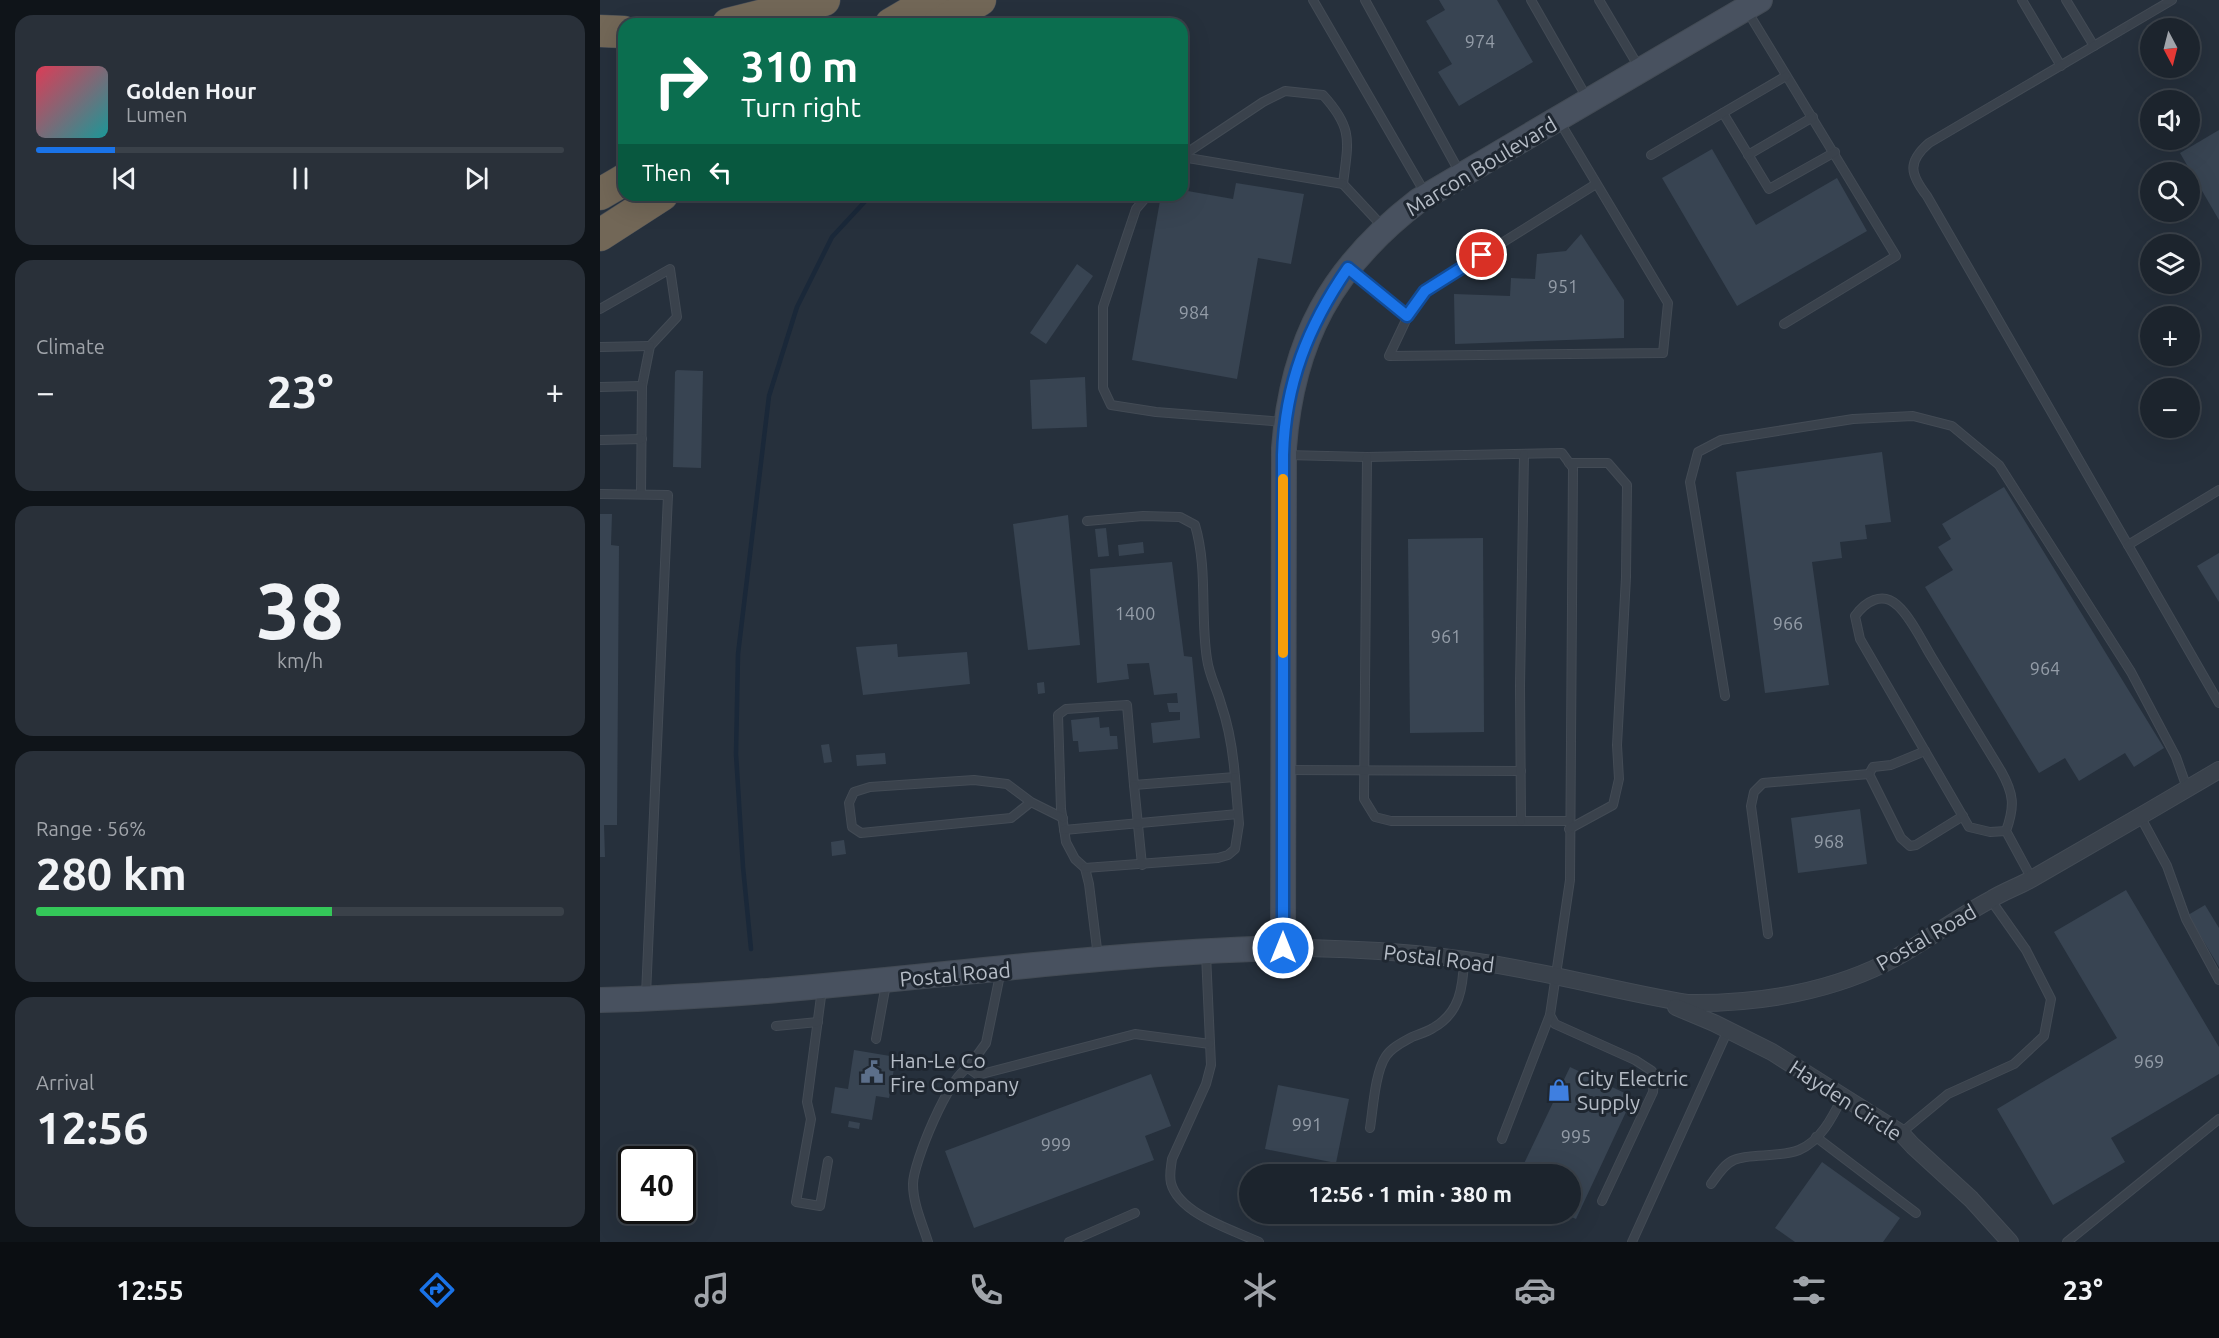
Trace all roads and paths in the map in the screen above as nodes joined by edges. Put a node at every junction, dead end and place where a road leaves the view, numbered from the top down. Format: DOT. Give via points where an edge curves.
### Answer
graph roads {
  1 [pos="824,0"];
  2 [pos="932,0"];
  3 [pos="980,0"];
  4 [pos="1313,0"];
  5 [pos="1365,0"];
  6 [pos="1531,0"];
  7 [pos="1599,0"];
  8 [pos="2022,0"];
  9 [pos="2066,0"];
  10 [pos="2172,0"];
  11 [pos="1753,4"];
  12 [pos="752,18"];
  13 [pos="901,18"];
  14 [pos="949,18"];
  15 [pos="600,31"];
  16 [pos="618,32"];
  17 [pos="2094,46"];
  18 [pos="2061,66"];
  19 [pos="1641,70"];
  20 [pos="1786,76"];
  21 [pos="1589,101"];
  22 [pos="1723,113"];
  23 [pos="1813,117"];
  24 [pos="1558,119"];
  25 [pos="1835,152"];
  26 [pos="1188,153"];
  27 [pos="1651,155"];
  28 [pos="1748,155"];
  29 [pos="1188,158"];
  30 [pos="1462,176"];
  31 [pos="618,184"];
  32 [pos="1343,184"];
  33 [pos="1596,184"];
  34 [pos="600,194"];
  35 [pos="1427,196"];
  36 [pos="637,201"];
  37 [pos="653,201"];
  38 [pos="1143,201"];
  39 [pos="600,222"];
  40 [pos="1385,228"];
  41 [pos="600,236"];
  42 [pos="1348,268"];
  43 [pos="600,309"];
  44 [pos="1407,316"];
  45 [pos="1784,324"];
  46 [pos="650,346"];
  47 [pos="600,347"];
  48 [pos="642,386"];
  49 [pos="600,387"];
  50 [pos="1286,422"];
  51 [pos="642,439"];
  52 [pos="600,440"];
  53 [pos="1524,454"];
  54 [pos="1283,455"];
  55 [pos="1367,457"];
  56 [pos="1569,462"];
  57 [pos="2219,490"];
  58 [pos="600,494"];
  59 [pos="642,494"];
  60 [pos="1087,521"];
  61 [pos="2128,545"];
  62 [pos="1725,696"];
  63 [pos="2219,703"];
  64 [pos="1925,751"];
  65 [pos="1283,770"];
  66 [pos="2219,770"];
  67 [pos="1364,771"];
  68 [pos="1521,771"];
  69 [pos="1869,774"];
  70 [pos="1235,777"];
  71 [pos="1134,785"];
  72 [pos="2187,788"];
  73 [pos="1030,802"];
  74 [pos="1238,814"];
  75 [pos="1963,816"];
  76 [pos="2140,816"];
  77 [pos="1063,818"];
  78 [pos="1521,821"];
  79 [pos="1138,823"];
  80 [pos="1569,825"];
  81 [pos="1065,830"];
  82 [pos="2006,831"];
  83 [pos="1142,866"];
  84 [pos="1085,868"];
  85 [pos="2032,879"];
  86 [pos="1990,899"];
  87 [pos="1768,934"];
  88 [pos="1283,948"];
  89 [pos="1206,951"];
  90 [pos="1098,960"];
  91 [pos="1464,960"];
  92 [pos="1001,970"];
  93 [pos="1556,976"];
  94 [pos="886,980"];
  95 [pos="2219,980"];
  96 [pos="823,986"];
  97 [pos="1655,998"];
  98 [pos="646,999"];
  99 [pos="600,1000"];
  100 [pos="1550,1015"];
  101 [pos="818,1022"];
  102 [pos="776,1026"];
  103 [pos="1728,1030"];
  104 [pos="876,1039"];
  105 [pos="1210,1044"];
  106 [pos="968,1068"];
  107 [pos="1843,1096"];
  108 [pos="2219,1119"];
  109 [pos="1370,1128"];
  110 [pos="1901,1132"];
  111 [pos="1816,1137"];
  112 [pos="1502,1139"];
  113 [pos="828,1161"];
  114 [pos="1711,1184"];
  115 [pos="1602,1201"];
  116 [pos="1135,1213"];
  117 [pos="1916,1213"];
  118 [pos="928,1242"];
  119 [pos="1069,1242"];
  120 [pos="1259,1242"];
  121 [pos="1632,1242"];
  122 [pos="2010,1242"];
  123 [pos="2067,1242"];
  1 -- 12 [label="highway"];
  2 -- 13 [label="highway"];
  3 -- 14 [label="highway"];
  4 -- 35 [label="lane"];
  5 -- 30 [label="lane"];
  6 -- 21 [label="lane"];
  7 -- 19 [label="lane"];
  8 -- 18 [label="lane"];
  9 -- 17 [label="lane"];
  10 -- 17 [label="lane"];
  11 -- 19 [label="street, Marcon Boulevard"];
  11 -- 20 [label="lane"];
  15 -- 16 [label="highway"];
  17 -- 18 [label="lane"];
  18 -- 61 [label="lane" via="1929,143 1917,153 1913,167 1917,183"];
  19 -- 21 [label="street, Marcon Boulevard"];
  20 -- 22 [label="lane"];
  20 -- 23 [label="lane"];
  21 -- 24 [label="street, Marcon Boulevard"];
  22 -- 27 [label="lane"];
  22 -- 28 [label="lane"];
  23 -- 25 [label="lane"];
  23 -- 28 [label="lane"];
  24 -- 30 [label="street, Marcon Boulevard"];
  24 -- 33 [label="lane"];
  25 -- 28 [label="lane" via="1769,189"];
  25 -- 45 [label="lane" via="1896,256"];
  26 -- 32 [label="lane" via="1263,102 1285,92 1323,95 1337,110 1349,138"];
  29 -- 32 [label="lane"];
  30 -- 35 [label="street, Marcon Boulevard"];
  31 -- 34 [label="highway"];
  32 -- 40 [label="lane"];
  33 -- 44 [label="lane" via="1425,291"];
  33 -- 44 [label="lane" via="1668,303 1663,352 1389,356"];
  35 -- 40 [label="street, Marcon Boulevard"];
  36 -- 39 [label="highway"];
  37 -- 41 [label="highway"];
  38 -- 50 [label="lane" via="1136,209 1103,307 1102,388 1111,405"];
  40 -- 42 [label="street, Marcon Boulevard"];
  42 -- 44 [label="lane"];
  42 -- 50 [label="street, Marcon Boulevard" via="1324,304 1301,352"];
  43 -- 46 [label="lane" via="670,269 677,317"];
  46 -- 47 [label="lane"];
  46 -- 48 [label="lane"];
  48 -- 49 [label="lane"];
  48 -- 51 [label="lane"];
  50 -- 54 [label="street, Marcon Boulevard"];
  51 -- 52 [label="lane"];
  51 -- 59 [label="lane"];
  53 -- 55 [label="lane"];
  53 -- 56 [label="lane" via="1562,453"];
  53 -- 68 [label="lane"];
  54 -- 55 [label="lane"];
  54 -- 65 [label="street, Marcon Boulevard"];
  55 -- 67 [label="lane"];
  56 -- 80 [label="lane" via="1573,468"];
  56 -- 80 [label="lane" via="1608,463 1627,485 1619,779 1613,805"];
  57 -- 61 [label="lane"];
  58 -- 59 [label="lane"];
  59 -- 98 [label="lane" via="668,495"];
  60 -- 70 [label="lane" via="1180,517 1195,525 1202,547 1207,660 1230,740"];
  61 -- 63 [label="lane"];
  62 -- 72 [label="lane" via="1690,482 1698,452 1721,440 1853,419 1913,416 1952,426 1999,465 2131,672 2176,757"];
  64 -- 69 [label="lane" via="1891,765 1873,767"];
  64 -- 75 [label="lane"];
  64 -- 82 [label="lane" via="1860,639 1855,616 1869,601 1883,598 1897,604 2001,771 2011,788 2013,805"];
  65 -- 67 [label="lane"];
  65 -- 88 [label="street, Marcon Boulevard"];
  66 -- 72 [label="street, Postal Road"];
  67 -- 68 [label="lane"];
  67 -- 78 [label="lane" via="1364,799 1375,817 1391,821"];
  68 -- 78 [label="lane"];
  69 -- 75 [label="lane" via="1901,838 1910,846"];
  69 -- 87 [label="lane" via="1763,783 1754,792 1751,806"];
  70 -- 71 [label="lane"];
  70 -- 74 [label="lane"];
  71 -- 77 [label="lane" via="1127,705 1066,709 1058,715"];
  71 -- 79 [label="lane"];
  72 -- 76 [label="street, Postal Road"];
  73 -- 73 [label="lane" via="1007,783 974,780 870,787 854,792 849,803 852,826 861,833 1011,818"];
  73 -- 77 [label="lane"];
  74 -- 79 [label="lane"];
  74 -- 83 [label="lane" via="1235,849 1228,855"];
  75 -- 82 [label="lane" via="1969,827"];
  76 -- 85 [label="street, Postal Road"];
  76 -- 95 [label="lane" via="2167,866 2186,919"];
  77 -- 81 [label="lane"];
  78 -- 80 [label="lane"];
  79 -- 81 [label="lane"];
  79 -- 83 [label="lane"];
  80 -- 93 [label="lane" via="1570,880"];
  81 -- 84 [label="lane" via="1066,842"];
  82 -- 85 [label="lane"];
  83 -- 84 [label="lane"];
  84 -- 90 [label="lane"];
  85 -- 86 [label="street, Postal Road"];
  86 -- 97 [label="street, Postal Road" via="1897,957 1832,984 1798,993 1713,1004"];
  86 -- 110 [label="lane" via="2026,950 2052,999 2044,1036 2014,1064 1948,1094"];
  88 -- 89 [label="street, Postal Road"];
  88 -- 91 [label="street, Postal Road" via="1380,951"];
  89 -- 90 [label="street, Postal Road"];
  89 -- 105 [label="lane"];
  90 -- 92 [label="street, Postal Road"];
  91 -- 93 [label="street, Postal Road"];
  91 -- 109 [label="lane" via="1459,1001 1450,1014 1386,1056"];
  92 -- 94 [label="street, Postal Road"];
  92 -- 106 [label="lane" via="986,1043"];
  93 -- 97 [label="street, Postal Road"];
  93 -- 100 [label="lane"];
  94 -- 96 [label="street, Postal Road"];
  94 -- 104 [label="lane"];
  96 -- 98 [label="street, Postal Road"];
  96 -- 101 [label="lane"];
  97 -- 103 [label="street, Hayden Circle"];
  98 -- 99 [label="street, Postal Road"];
  100 -- 112 [label="lane"];
  100 -- 115 [label="lane" via="1555,1024 1652,1071 1653,1092"];
  101 -- 102 [label="lane"];
  101 -- 113 [label="lane" via="807,1102 811,1119 796,1202 820,1206"];
  103 -- 107 [label="street, Hayden Circle"];
  103 -- 121 [label="lane"];
  105 -- 106 [label="lane" via="1136,1034 978,1075"];
  105 -- 120 [label="lane" via="1211,1065 1206,1084 1172,1159 1171,1184 1195,1212"];
  106 -- 118 [label="lane" via="952,1083 916,1163 913,1183 920,1224"];
  107 -- 110 [label="street, Hayden Circle"];
  107 -- 111 [label="lane"];
  108 -- 123 [label="lane"];
  110 -- 122 [label="street, Hayden Circle"];
  111 -- 114 [label="lane" via="1800,1150 1734,1160"];
  111 -- 117 [label="lane"];
  116 -- 119 [label="lane"];
}
